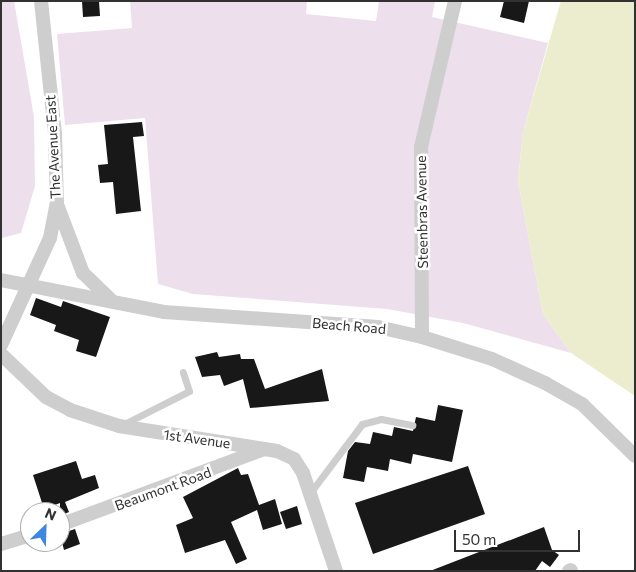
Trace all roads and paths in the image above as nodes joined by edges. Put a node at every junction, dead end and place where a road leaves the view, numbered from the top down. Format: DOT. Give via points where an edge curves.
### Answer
graph roads {
  1 [pos="41,1"];
  2 [pos="456,1"];
  3 [pos="57,203"];
  4 [pos="1,280"];
  5 [pos="30,288"];
  6 [pos="112,301"];
  7 [pos="422,337"];
  8 [pos="1,345"];
  9 [pos="1,354"];
  10 [pos="183,372"];
  11 [pos="412,425"];
  12 [pos="119,426"];
  13 [pos="264,449"];
  14 [pos="634,454"];
  15 [pos="310,493"];
  16 [pos="70,520"];
  17 [pos="20,537"];
  18 [pos="1,544"];
  19 [pos="336,571"];
  1 -- 3 [label="street, The Avenue East" via="55,134"];
  2 -- 7 [label="street, Steenbras Avenue" via="421,147"];
  3 -- 5 [label="street, The Avenue East" via="50,238"];
  3 -- 6 [label="street" via="83,273"];
  4 -- 5 [label="street, Beach Road"];
  5 -- 6 [label="street, Beach Road"];
  5 -- 8 [label="street, The Avenue East"];
  6 -- 7 [label="street, Beach Road" via="164,312 378,327"];
  7 -- 14 [label="street, Beach Road" via="492,359 545,383 582,404"];
  9 -- 12 [label="street, 1st Avenue" via="46,397"];
  10 -- 12 [label="lane" via="189,391"];
  11 -- 15 [label="lane" via="381,419 362,424"];
  12 -- 13 [label="street, 1st Avenue"];
  13 -- 15 [label="street, 1st Avenue" via="294,459"];
  13 -- 16 [label="street, Beaumont Road"];
  15 -- 19 [label="street, 1st Avenue"];
  17 -- 18 [label="street"];
}
